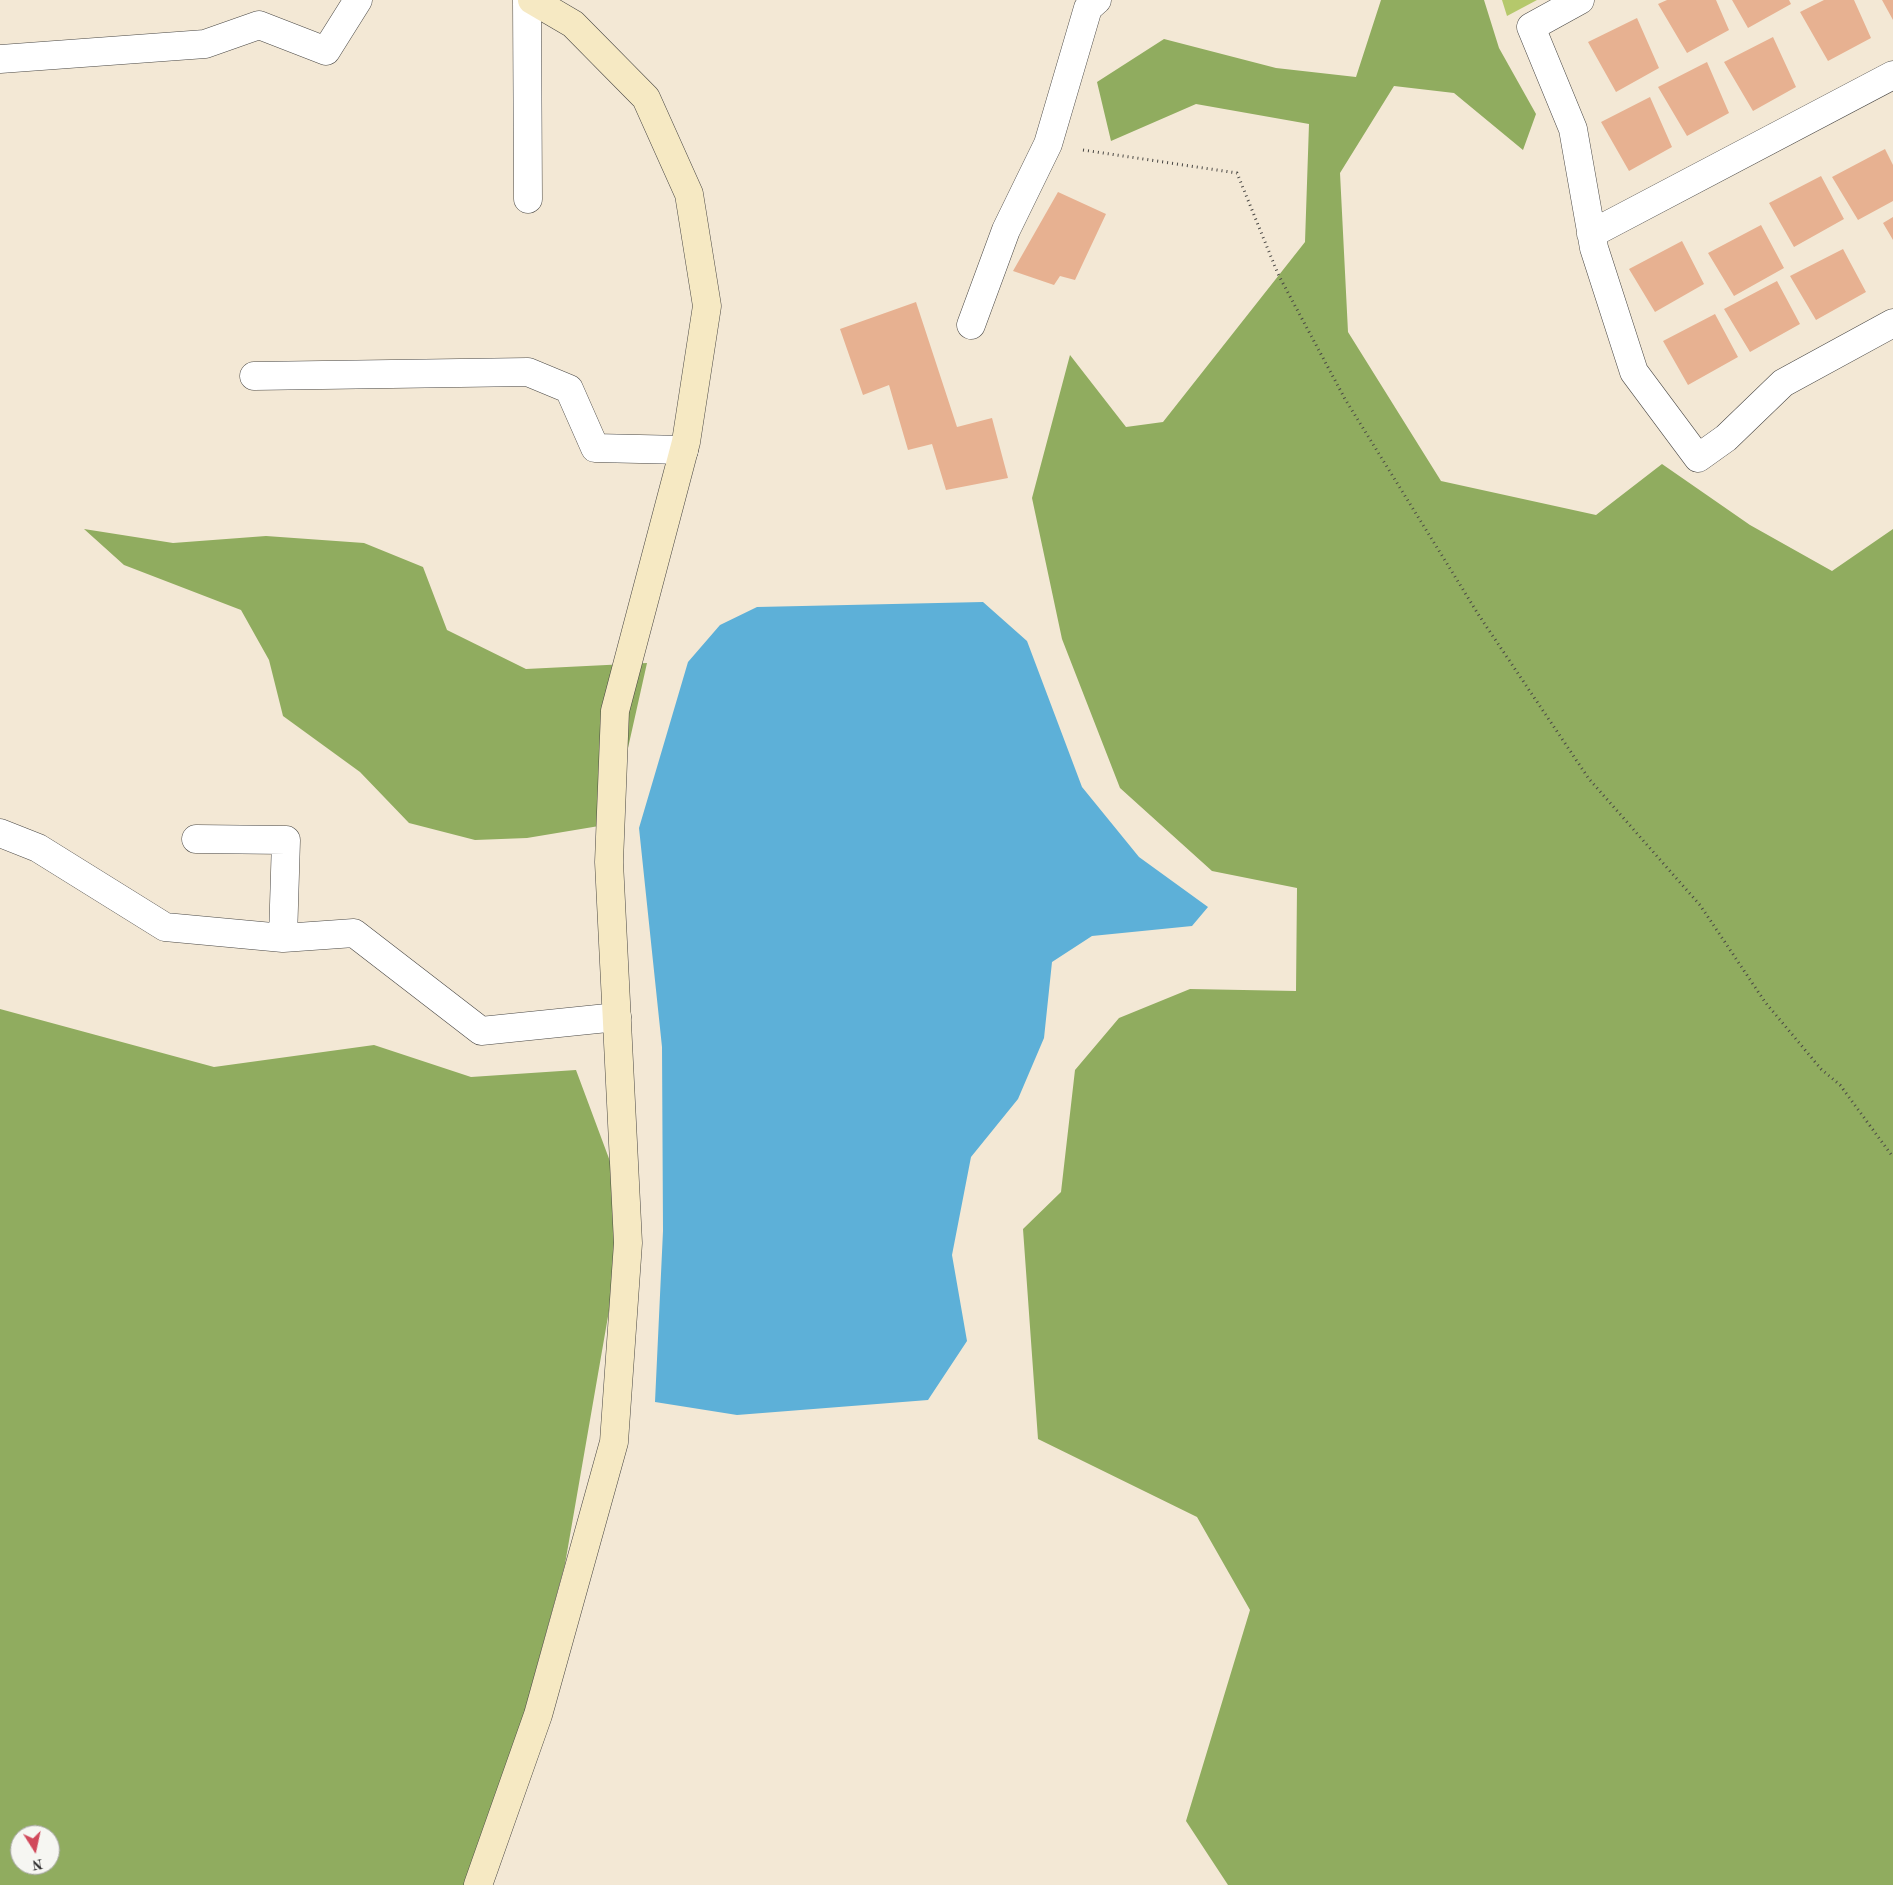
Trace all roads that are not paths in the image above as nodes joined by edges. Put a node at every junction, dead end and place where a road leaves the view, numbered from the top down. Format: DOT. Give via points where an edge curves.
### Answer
graph roads {
  1 [pos="358,0"];
  2 [pos="527,0"];
  3 [pos="532,0"];
  4 [pos="1097,0"];
  5 [pos="1580,0"];
  6 [pos="0,59"];
  7 [pos="1893,75"];
  8 [pos="528,199"];
  9 [pos="1591,234"];
  10 [pos="1893,323"];
  11 [pos="971,325"];
  12 [pos="254,376"];
  13 [pos="684,450"];
  14 [pos="0,832"];
  15 [pos="196,839"];
  16 [pos="283,938"];
  17 [pos="617,1018"];
  18 [pos="478,1885"];
  1 -- 6 [label="street" via="326,51 259,25 205,44"];
  2 -- 8 [label="street"];
  3 -- 13 [label="street" via="573,24 646,98 690,194 707,306"];
  4 -- 11 [label="street" via="1088,8 1048,144 1006,230"];
  5 -- 9 [label="street" via="1531,27 1573,129"];
  7 -- 9 [label="street"];
  9 -- 10 [label="street" via="1634,372 1698,458 1726,438 1783,383"];
  12 -- 13 [label="street" via="528,372 569,389 595,448"];
  13 -- 17 [label="street" via="615,710 609,862"];
  14 -- 16 [label="street" via="38,848 165,927"];
  15 -- 16 [label="street" via="286,840"];
  16 -- 17 [label="street" via="354,933 480,1031"];
  17 -- 18 [label="street" via="628,1243 614,1442 538,1715"];
}
